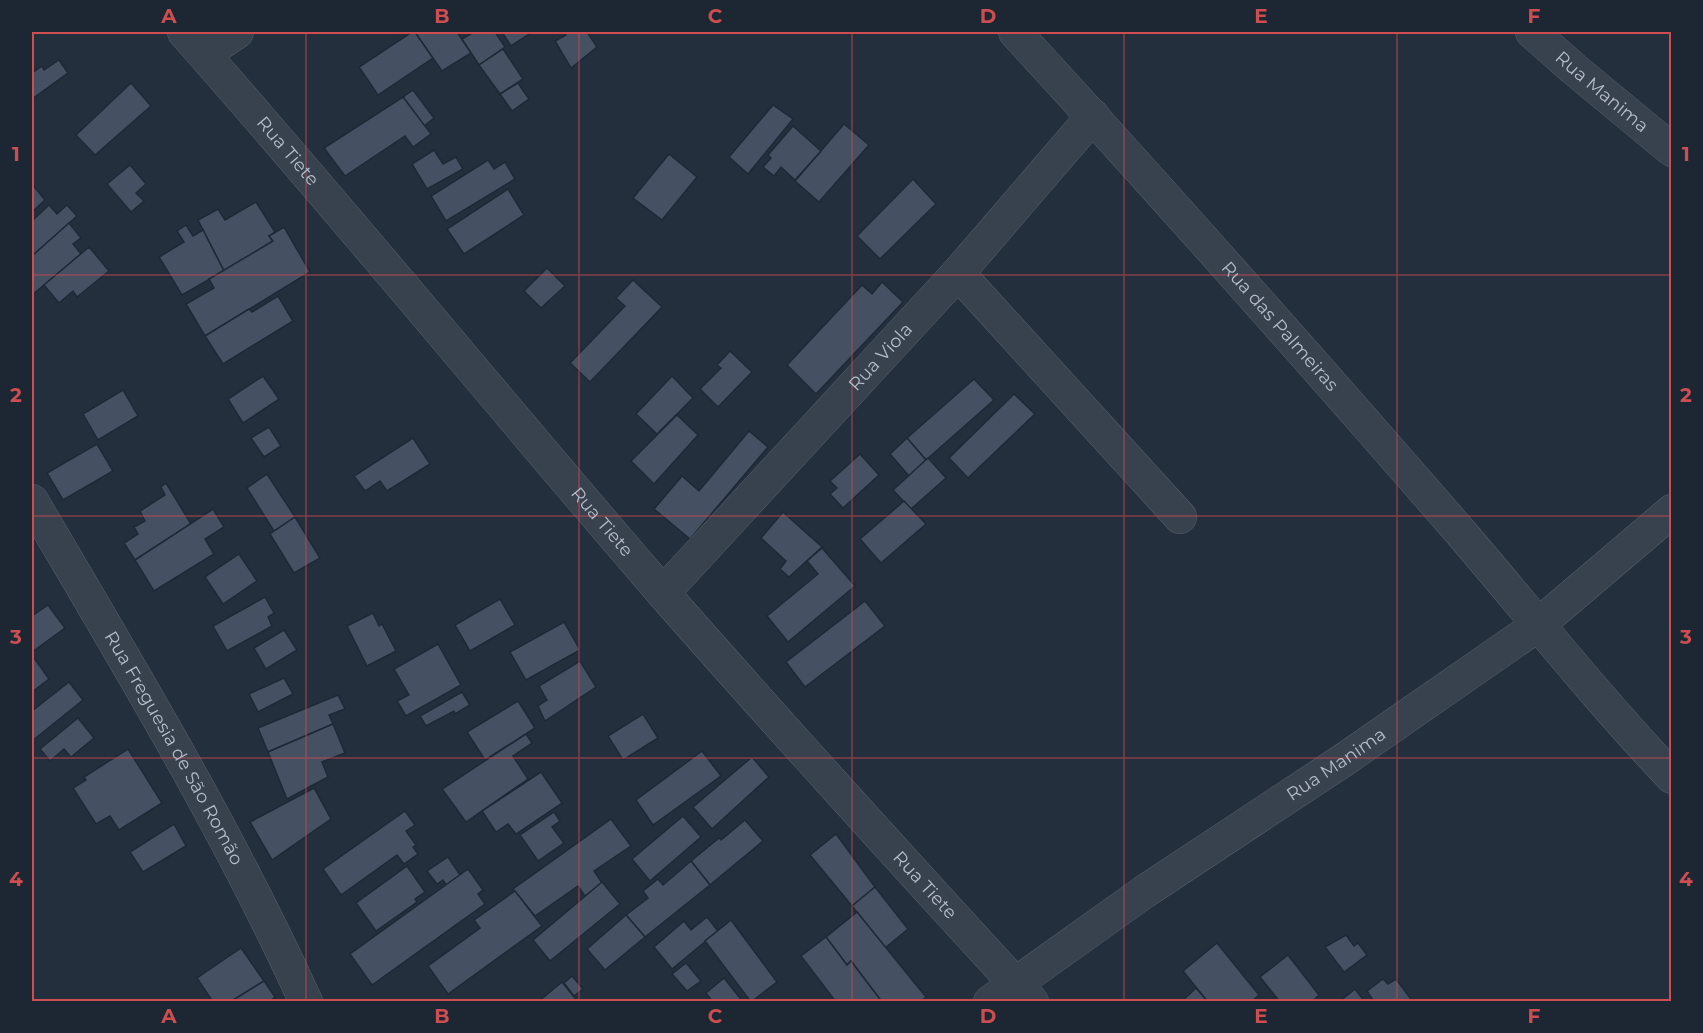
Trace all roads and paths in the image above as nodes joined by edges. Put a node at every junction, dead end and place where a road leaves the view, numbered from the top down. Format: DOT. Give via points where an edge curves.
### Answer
graph roads {
  1 [pos="237,32"];
  2 [pos="1015,32"];
  3 [pos="1532,32"];
  4 [pos="194,43"];
  5 [pos="1093,116"];
  6 [pos="1671,150"];
  7 [pos="958,273"];
  8 [pos="32,501"];
  9 [pos="1671,511"];
  10 [pos="1180,517"];
  11 [pos="663,593"];
  12 [pos="1538,626"];
  13 [pos="1671,777"];
  14 [pos="1012,995"];
  15 [pos="306,1002"];
  1 -- 4 [label="street"];
  2 -- 5 [label="street, Rua das Palmeiras"];
  3 -- 6 [label="street, Rua Manima"];
  4 -- 11 [label="street, Rua Tiete"];
  5 -- 7 [label="street, Rua Viola"];
  5 -- 12 [label="street, Rua das Palmeiras" via="1464,536"];
  7 -- 10 [label="street"];
  7 -- 11 [label="street, Rua Viola"];
  8 -- 15 [label="street, Rua Freguesia de São Romão" via="182,757"];
  9 -- 12 [label="street, Rua Manima"];
  11 -- 14 [label="street, Rua Tiete"];
  12 -- 13 [label="street, Rua das Palmeiras"];
  12 -- 14 [label="street, Rua Manima" via="1144,892"];
}
